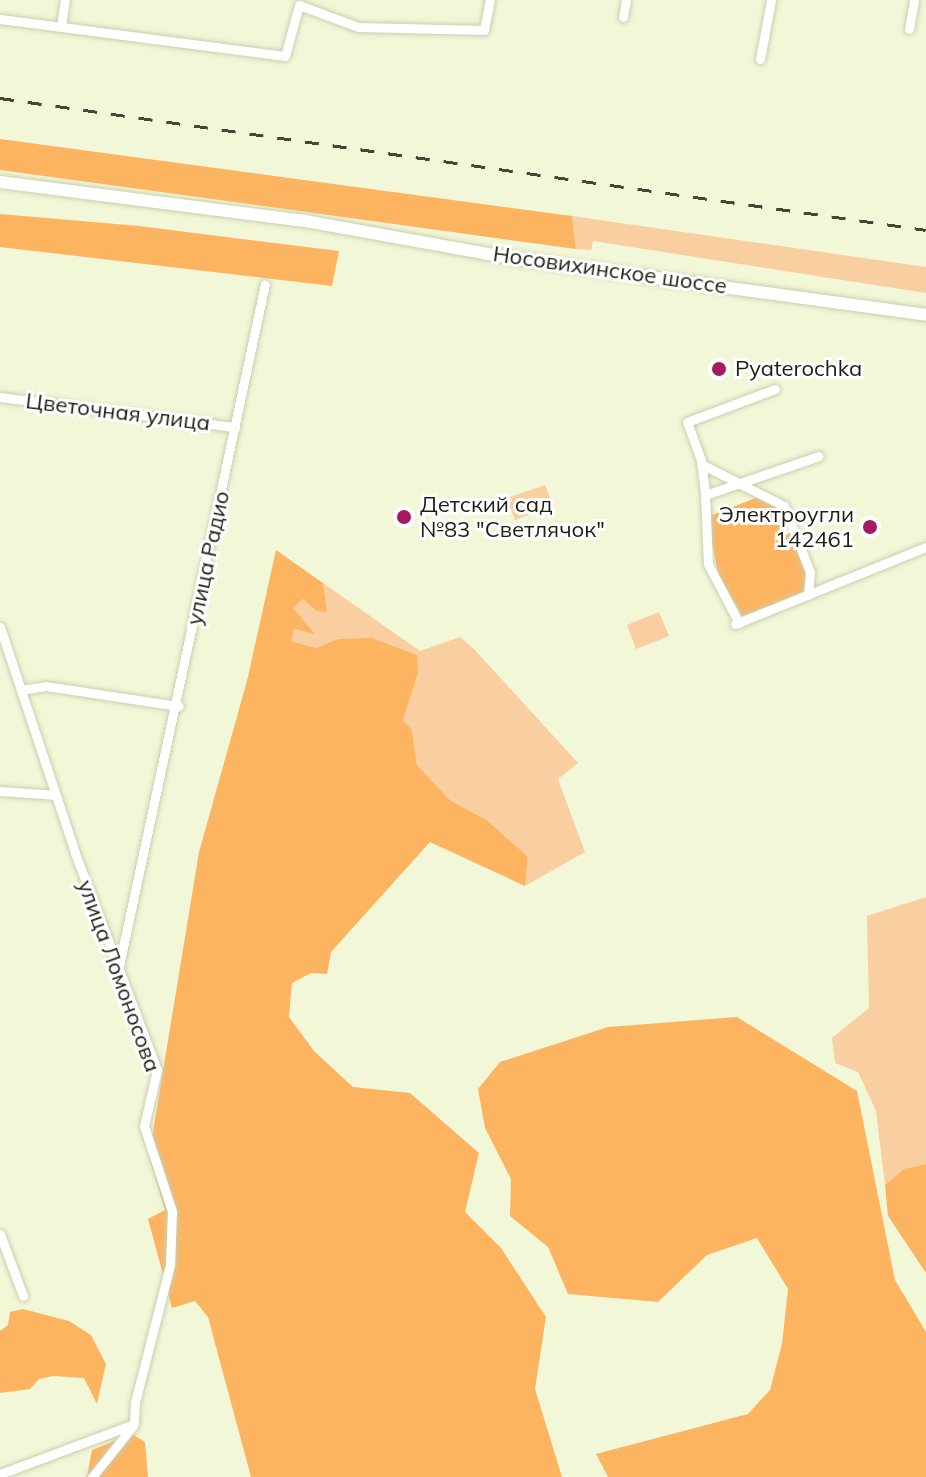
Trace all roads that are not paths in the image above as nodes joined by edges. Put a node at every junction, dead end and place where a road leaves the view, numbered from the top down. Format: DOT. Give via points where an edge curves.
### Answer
graph roads {
  1 [pos="65,0"];
  2 [pos="490,0"];
  3 [pos="626,0"];
  4 [pos="771,0"];
  5 [pos="914,0"];
  6 [pos="298,2"];
  7 [pos="623,17"];
  8 [pos="0,19"];
  9 [pos="61,27"];
  10 [pos="909,29"];
  11 [pos="760,59"];
  12 [pos="0,182"];
  13 [pos="265,284"];
  14 [pos="923,315"];
  15 [pos="775,389"];
  16 [pos="0,397"];
  17 [pos="235,427"];
  18 [pos="819,456"];
  19 [pos="701,464"];
  20 [pos="741,482"];
  21 [pos="705,495"];
  22 [pos="926,547"];
  23 [pos="808,595"];
  24 [pos="0,627"];
  25 [pos="21,690"];
  26 [pos="178,706"];
  27 [pos="0,791"];
  28 [pos="56,795"];
  29 [pos="119,968"];
  30 [pos="0,1234"];
  31 [pos="23,1296"];
  32 [pos="134,1424"];
  33 [pos="0,1474"];
  34 [pos="92,1477"];
  1 -- 9 [label="street"];
  2 -- 6 [label="street" via="484,30 358,27"];
  3 -- 7 [label="street"];
  4 -- 11 [label="street"];
  5 -- 10 [label="street"];
  6 -- 9 [label="street" via="285,56"];
  8 -- 9 [label="street"];
  12 -- 14 [label="main road, Носовихинское шоссе" via="305,221 511,258"];
  13 -- 17 [label="street, улица Радио"];
  15 -- 19 [label="street" via="687,422"];
  16 -- 17 [label="street, Цветочная улица"];
  17 -- 26 [label="street, улица Радио"];
  18 -- 20 [label="street"];
  19 -- 20 [label="street"];
  19 -- 21 [label="street"];
  20 -- 21 [label="street"];
  20 -- 23 [label="street" via="784,506 810,572"];
  21 -- 23 [label="street" via="708,564 737,623"];
  22 -- 23 [label="street"];
  24 -- 25 [label="street, улица Ломоносова"];
  25 -- 26 [label="street" via="46,686"];
  25 -- 28 [label="street, улица Ломоносова"];
  26 -- 29 [label="street, улица Радио"];
  27 -- 28 [label="street"];
  28 -- 29 [label="street, улица Ломоносова"];
  29 -- 32 [label="street, улица Ломоносова" via="157,1070 144,1126 172,1211 170,1265 148,1341"];
  30 -- 31 [label="street"];
  32 -- 33 [label="street"];
  32 -- 34 [label="street"];
}
